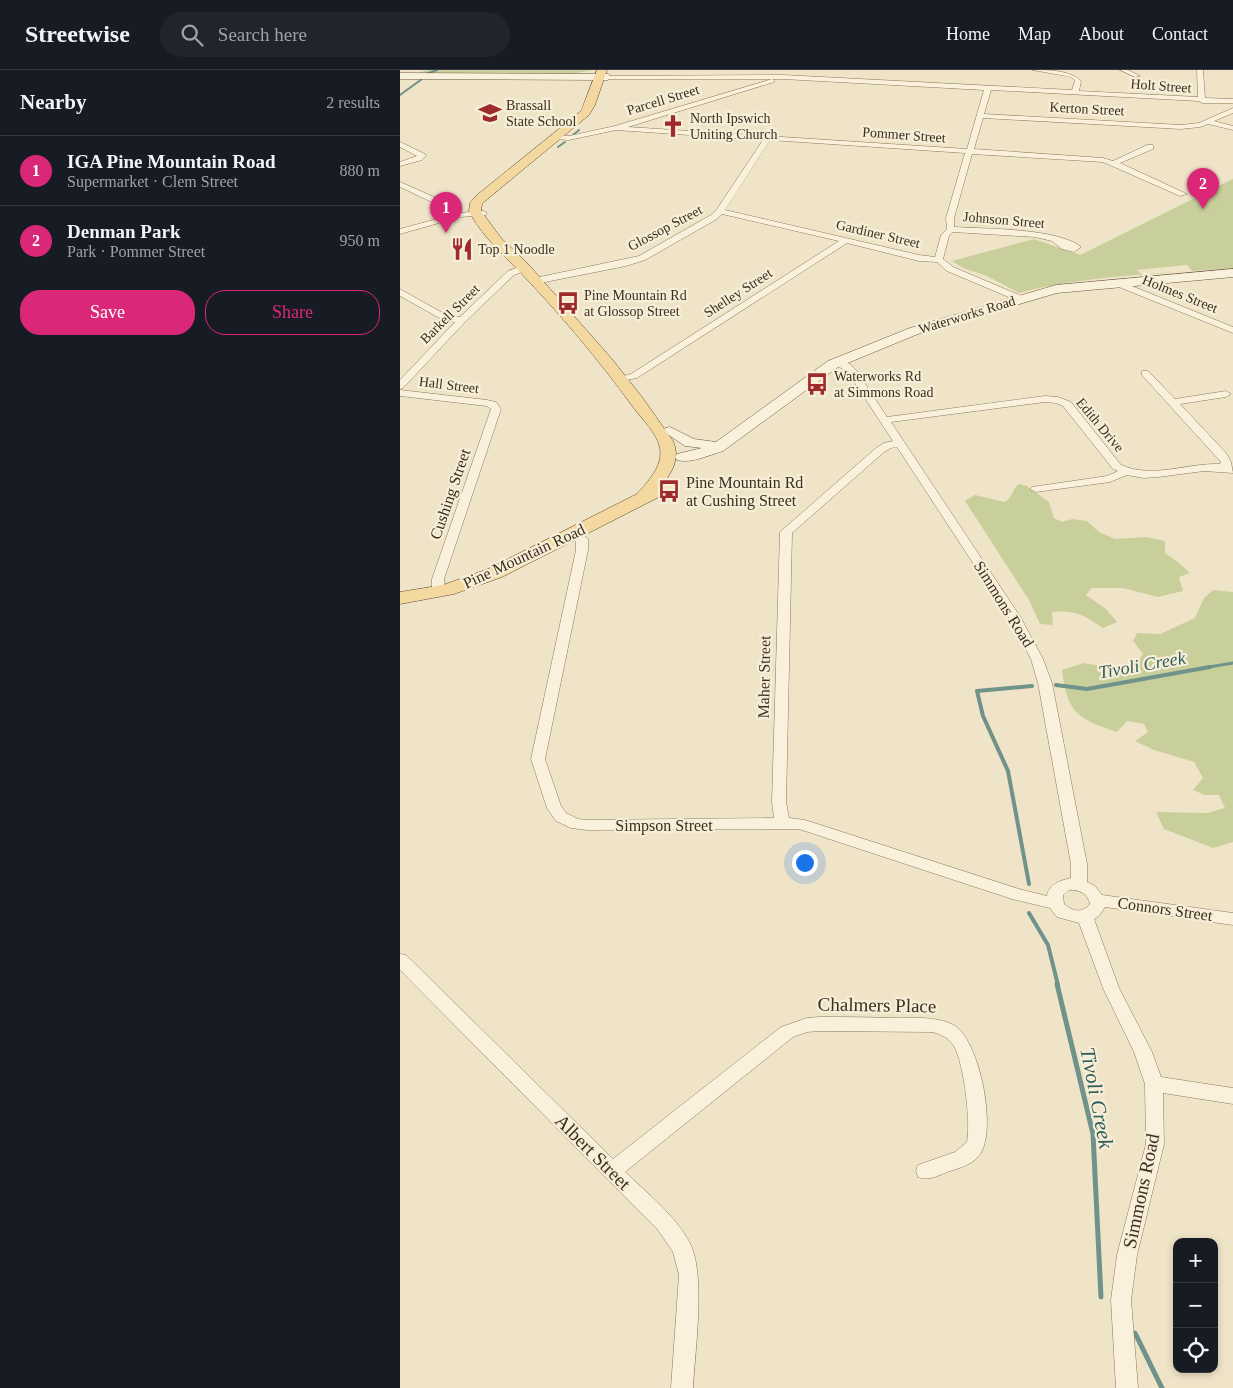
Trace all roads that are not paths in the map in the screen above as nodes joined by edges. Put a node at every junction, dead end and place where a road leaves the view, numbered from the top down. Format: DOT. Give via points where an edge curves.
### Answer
graph roads {
  1 [pos="1036,70"];
  2 [pos="1123,70"];
  3 [pos="1200,70"];
  4 [pos="604,73"];
  5 [pos="400,76"];
  6 [pos="1137,76"];
  7 [pos="572,77"];
  8 [pos="775,77"];
  9 [pos="988,88"];
  10 [pos="1075,93"];
  11 [pos="1202,101"];
  12 [pos="1233,101"];
  13 [pos="1233,109"];
  14 [pos="980,116"];
  15 [pos="1210,122"];
  16 [pos="616,128"];
  17 [pos="1233,128"];
  18 [pos="559,138"];
  19 [pos="767,139"];
  20 [pos="400,144"];
  21 [pos="1150,147"];
  22 [pos="970,152"];
  23 [pos="1114,163"];
  24 [pos="400,164"];
  25 [pos="402,186"];
  26 [pos="1183,194"];
  27 [pos="472,212"];
  28 [pos="720,212"];
  29 [pos="951,229"];
  30 [pos="400,232"];
  31 [pos="1055,239"];
  32 [pos="845,241"];
  33 [pos="939,260"];
  34 [pos="524,268"];
  35 [pos="1233,273"];
  36 [pos="535,281"];
  37 [pos="1117,283"];
  38 [pos="400,292"];
  39 [pos="1021,299"];
  40 [pos="462,320"];
  41 [pos="1233,330"];
  42 [pos="838,362"];
  43 [pos="1145,373"];
  44 [pos="619,380"];
  45 [pos="400,386"];
  46 [pos="400,393"];
  47 [pos="1231,393"];
  48 [pos="637,401"];
  49 [pos="1172,402"];
  50 [pos="494,406"];
  51 [pos="885,420"];
  52 [pos="670,431"];
  53 [pos="730,439"];
  54 [pos="900,444"];
  55 [pos="710,445"];
  56 [pos="675,454"];
  57 [pos="1229,469"];
  58 [pos="1125,472"];
  59 [pos="1036,489"];
  60 [pos="575,532"];
  61 [pos="438,592"];
  62 [pos="400,598"];
  63 [pos="782,823"];
  64 [pos="1079,885"];
  65 [pos="1098,900"];
  66 [pos="1047,901"];
  67 [pos="1084,917"];
  68 [pos="1233,919"];
  69 [pos="400,960"];
  70 [pos="1154,1084"];
  71 [pos="1233,1096"];
  72 [pos="612,1171"];
  73 [pos="925,1171"];
  74 [pos="682,1388"];
  75 [pos="1127,1388"];
  1 -- 10 [label="street" via="1073,76 1078,81"];
  2 -- 6 [label="street"];
  3 -- 11 [label="street"];
  4 -- 7 [label="main road"];
  4 -- 8 [label="street, Holt Street"];
  4 -- 18 [label="main road" via="596,110"];
  5 -- 7 [label="main road"];
  8 -- 9 [label="street, Holt Street"];
  8 -- 16 [label="street, Parcell Street" via="770,82"];
  9 -- 10 [label="street, Holt Street"];
  9 -- 14 [label="street"];
  10 -- 11 [label="street, Holt Street"];
  11 -- 12 [label="street, Holt Street"];
  11 -- 13 [label="street"];
  13 -- 15 [label="street, Kerton Street"];
  14 -- 15 [label="street, Kerton Street" via="1192,127"];
  14 -- 22 [label="street"];
  15 -- 17 [label="street"];
  16 -- 18 [label="street, Parcell Street"];
  16 -- 19 [label="street, Pommer Street"];
  18 -- 27 [label="main road" via="480,198"];
  19 -- 22 [label="street, Pommer Street"];
  19 -- 28 [label="street, Glossop Street"];
  20 -- 24 [label="street" via="421,156"];
  21 -- 23 [label="street"];
  22 -- 23 [label="street, Pommer Street"];
  22 -- 29 [label="street" via="950,218"];
  23 -- 26 [label="street, Pommer Street"];
  25 -- 27 [label="street"];
  27 -- 30 [label="street"];
  27 -- 34 [label="main road"];
  28 -- 32 [label="street, Gardiner Street"];
  28 -- 36 [label="street, Glossop Street" via="642,258"];
  29 -- 31 [label="street, Johnson Street"];
  29 -- 33 [label="street" via="945,235"];
  32 -- 33 [label="street, Gardiner Street"];
  32 -- 44 [label="street, Shelley Street" via="634,376"];
  33 -- 39 [label="street, Gardiner Street" via="950,269"];
  34 -- 36 [label="main road"];
  34 -- 40 [label="street, Barkell Street" via="511,272"];
  35 -- 37 [label="main road, Waterworks Road"];
  36 -- 44 [label="main road"];
  37 -- 39 [label="main road, Waterworks Road" via="1056,289"];
  37 -- 41 [label="street, Holmes Street"];
  38 -- 40 [label="street" via="446,318"];
  39 -- 42 [label="main road, Waterworks Road" via="914,331"];
  40 -- 45 [label="street, Barkell Street"];
  42 -- 51 [label="street, Simmons Road" via="851,370"];
  42 -- 53 [label="main road, Waterworks Road"];
  43 -- 49 [label="street"];
  44 -- 48 [label="main road"];
  46 -- 50 [label="street, Hall Street"];
  47 -- 49 [label="street"];
  48 -- 52 [label="main road"];
  48 -- 56 [label="main road"];
  49 -- 57 [label="street" via="1222,455"];
  50 -- 61 [label="street, Cushing Street" via="496,411 438,579"];
  51 -- 54 [label="street, Simmons Road"];
  51 -- 58 [label="street, Edith Drive" via="1058,400 1066,404"];
  52 -- 55 [label="main road" via="690,443"];
  52 -- 56 [label="main road" via="677,440"];
  53 -- 55 [label="main road, Waterworks Road"];
  53 -- 56 [label="main road, Waterworks Road" via="714,450"];
  54 -- 63 [label="street, Maher Street" via="883,448 786,532 779,802"];
  54 -- 64 [label="street, Simmons Road" via="1015,618 1037,659 1045,683 1079,864"];
  55 -- 56 [label="main road, Waterworks Road"];
  56 -- 60 [label="main road, Pine Mountain Road" via="678,470 669,482"];
  57 -- 58 [label="street, Edith Drive" via="1183,469 1143,474"];
  58 -- 59 [label="street" via="1110,479"];
  60 -- 61 [label="main road, Pine Mountain Road" via="495,573"];
  60 -- 63 [label="street, Simpson Street" via="582,540 582,550 538,759 560,817 587,825"];
  61 -- 62 [label="main road, Pine Mountain Road"];
  63 -- 66 [label="street, Simpson Street" via="800,824 1018,895"];
  64 -- 65 [label="street" via="1091,890"];
  64 -- 66 [label="street" via="1059,888"];
  65 -- 67 [label="street" via="1096,910"];
  65 -- 68 [label="street, Connors Street"];
  66 -- 67 [label="street" via="1062,913"];
  67 -- 70 [label="street, Simmons Road" via="1111,988 1144,1052"];
  69 -- 72 [label="street, Albert Street"];
  70 -- 71 [label="street"];
  70 -- 75 [label="street, Simmons Road" via="1155,1144 1127,1255 1121,1300"];
  72 -- 73 [label="street, Chalmers Place" via="787,1032 819,1024 932,1025 943,1027 963,1044 979,1128 977,1144 963,1157"];
  72 -- 74 [label="street, Albert Street" via="665,1224 682,1248 689,1275"];
}
